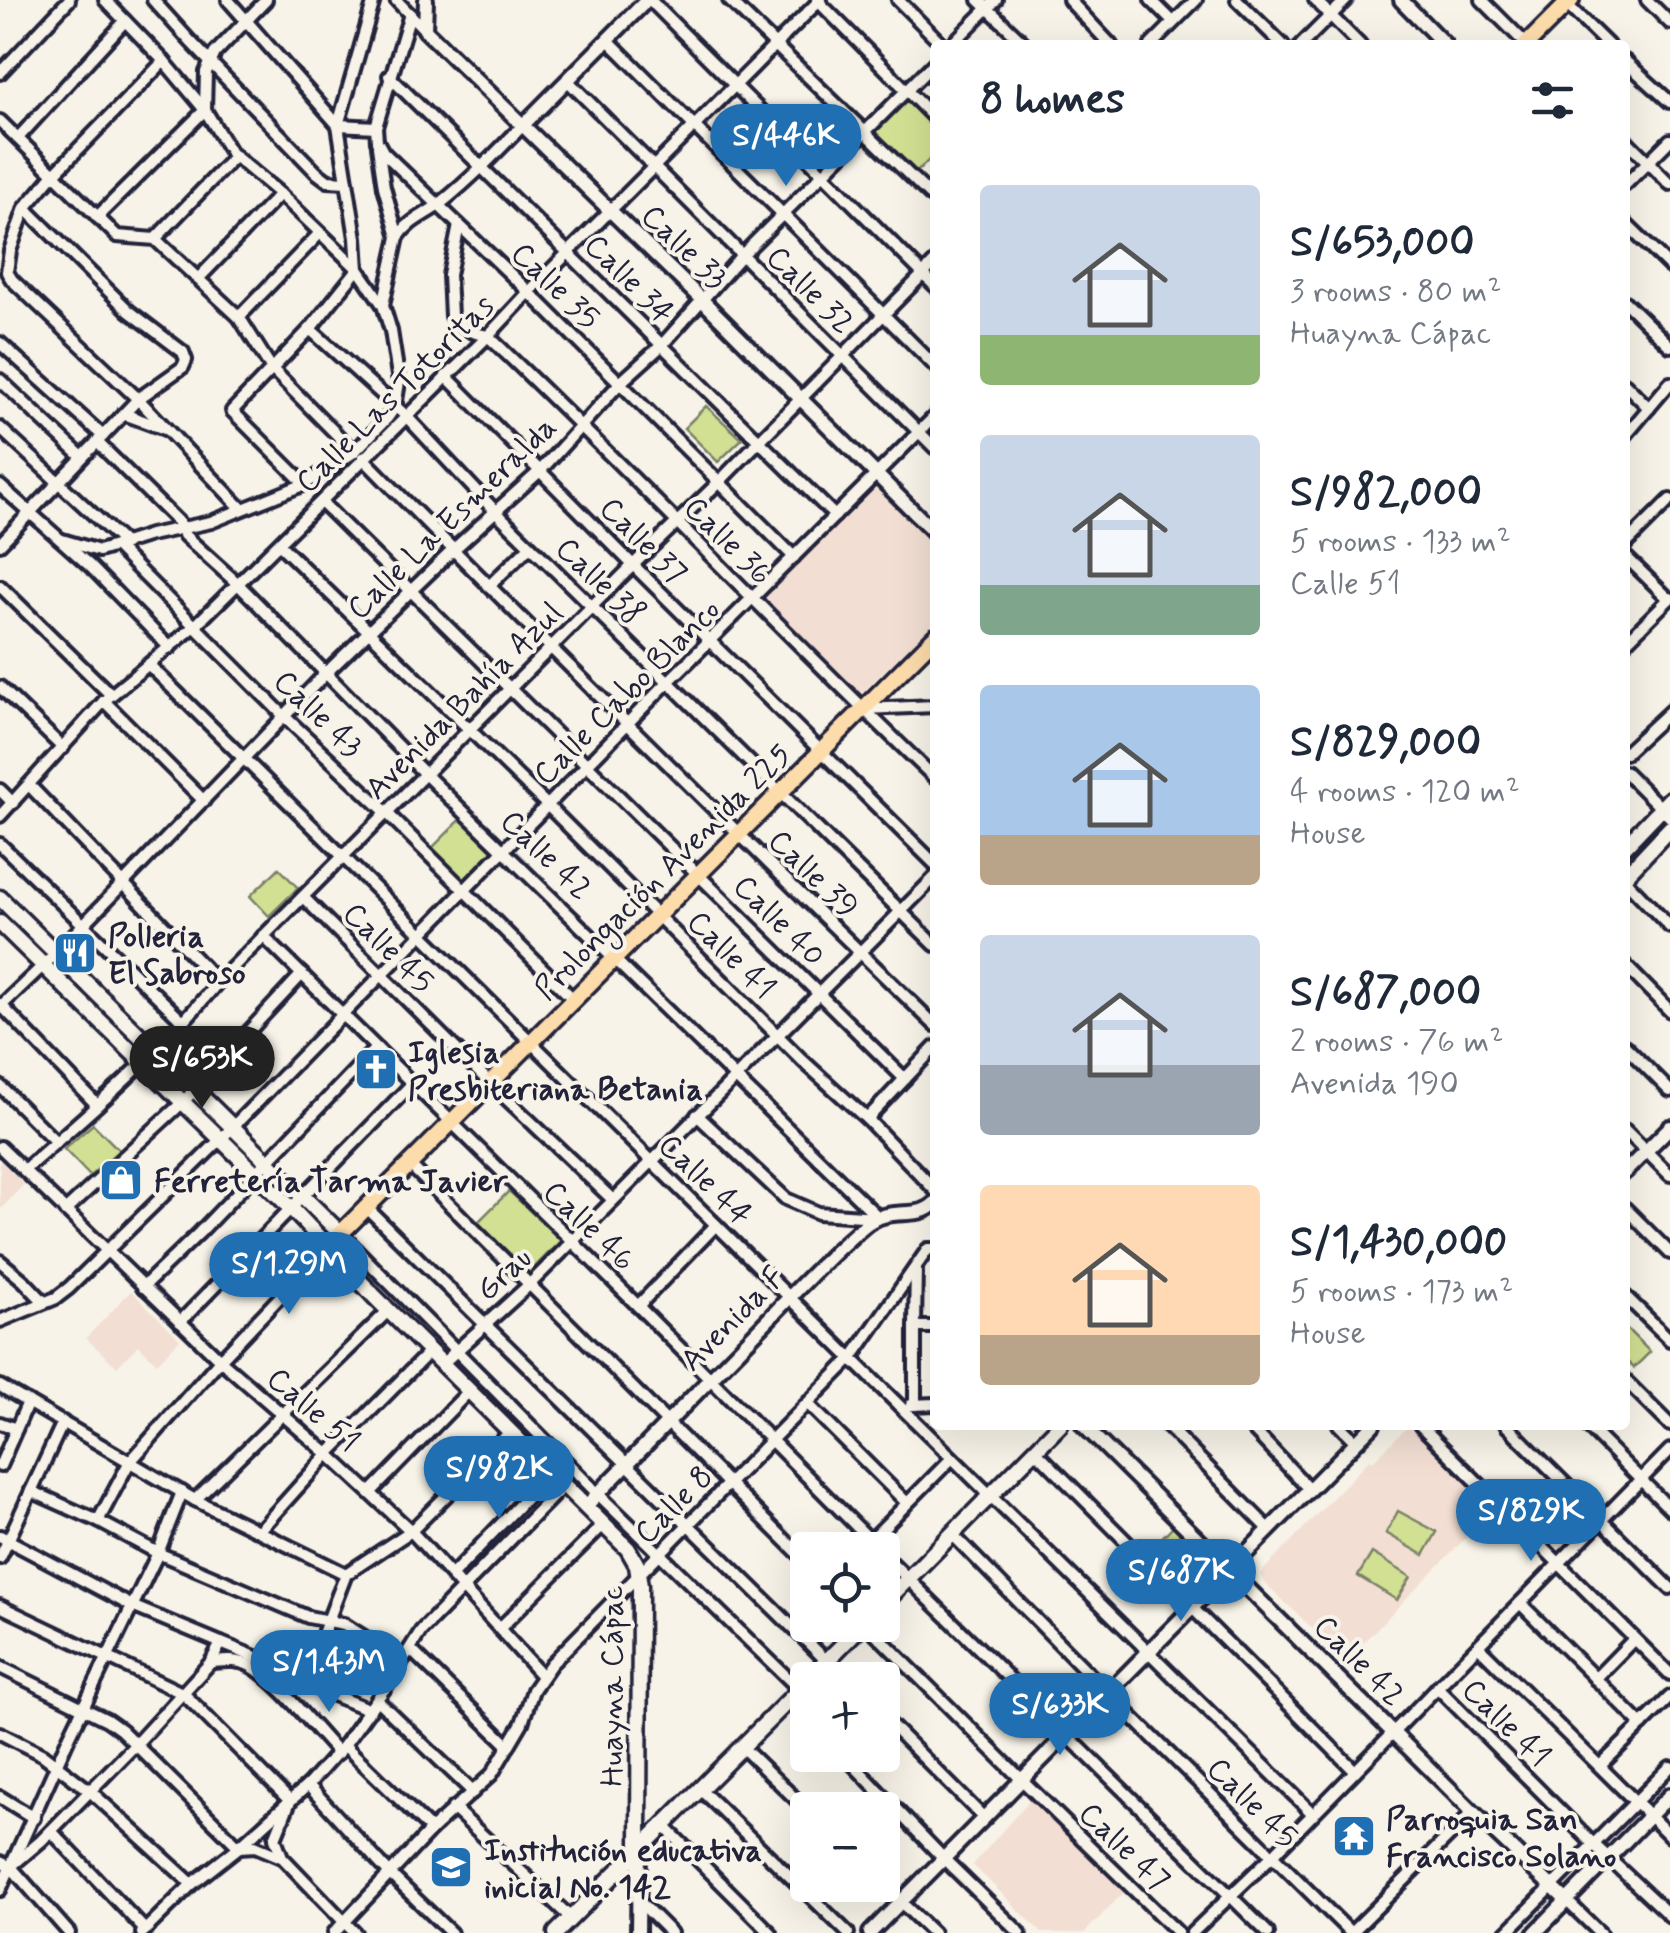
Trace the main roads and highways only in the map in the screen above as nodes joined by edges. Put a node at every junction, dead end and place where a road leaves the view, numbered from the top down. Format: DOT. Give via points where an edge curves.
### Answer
graph roads {
  1 [pos="1567,2"];
  2 [pos="1531,40"];
  3 [pos="930,642"];
  4 [pos="1667,809"];
  5 [pos="1668,836"];
  6 [pos="1630,841"];
  7 [pos="1630,873"];
  8 [pos="0,898"];
  9 [pos="0,923"];
  10 [pos="227,1133"];
  11 [pos="340,1233"];
  12 [pos="328,1246"];
  13 [pos="1055,1430"];
  14 [pos="900,1586"];
  15 [pos="847,1642"];
  16 [pos="826,1662"];
  17 [pos="790,1698"];
  18 [pos="639,1851"];
  19 [pos="556,1933"];
  1 -- 2 [label="main road"];
  3 -- 11 [label="main road, Prolongación Avenida 225"];
  4 -- 6 [label="main road"];
  5 -- 7 [label="main road"];
  8 -- 10 [label="main road, Huayna Cápac" via="194,1090"];
  9 -- 10 [label="main road, Huayna Cápac" via="183,1102"];
  10 -- 11 [label="main road, Huayna Cápac" via="268,1162"];
  10 -- 12 [label="main road, Huayna Cápac" via="256,1174"];
  11 -- 12 [label="main road, Prolongación Avenida 225"];
  12 -- 18 [label="main road, Huayna Cápac" via="634,1558"];
  13 -- 14 [label="main road"];
  15 -- 16 [label="main road"];
  17 -- 18 [label="main road"];
  18 -- 19 [label="main road"];
}
